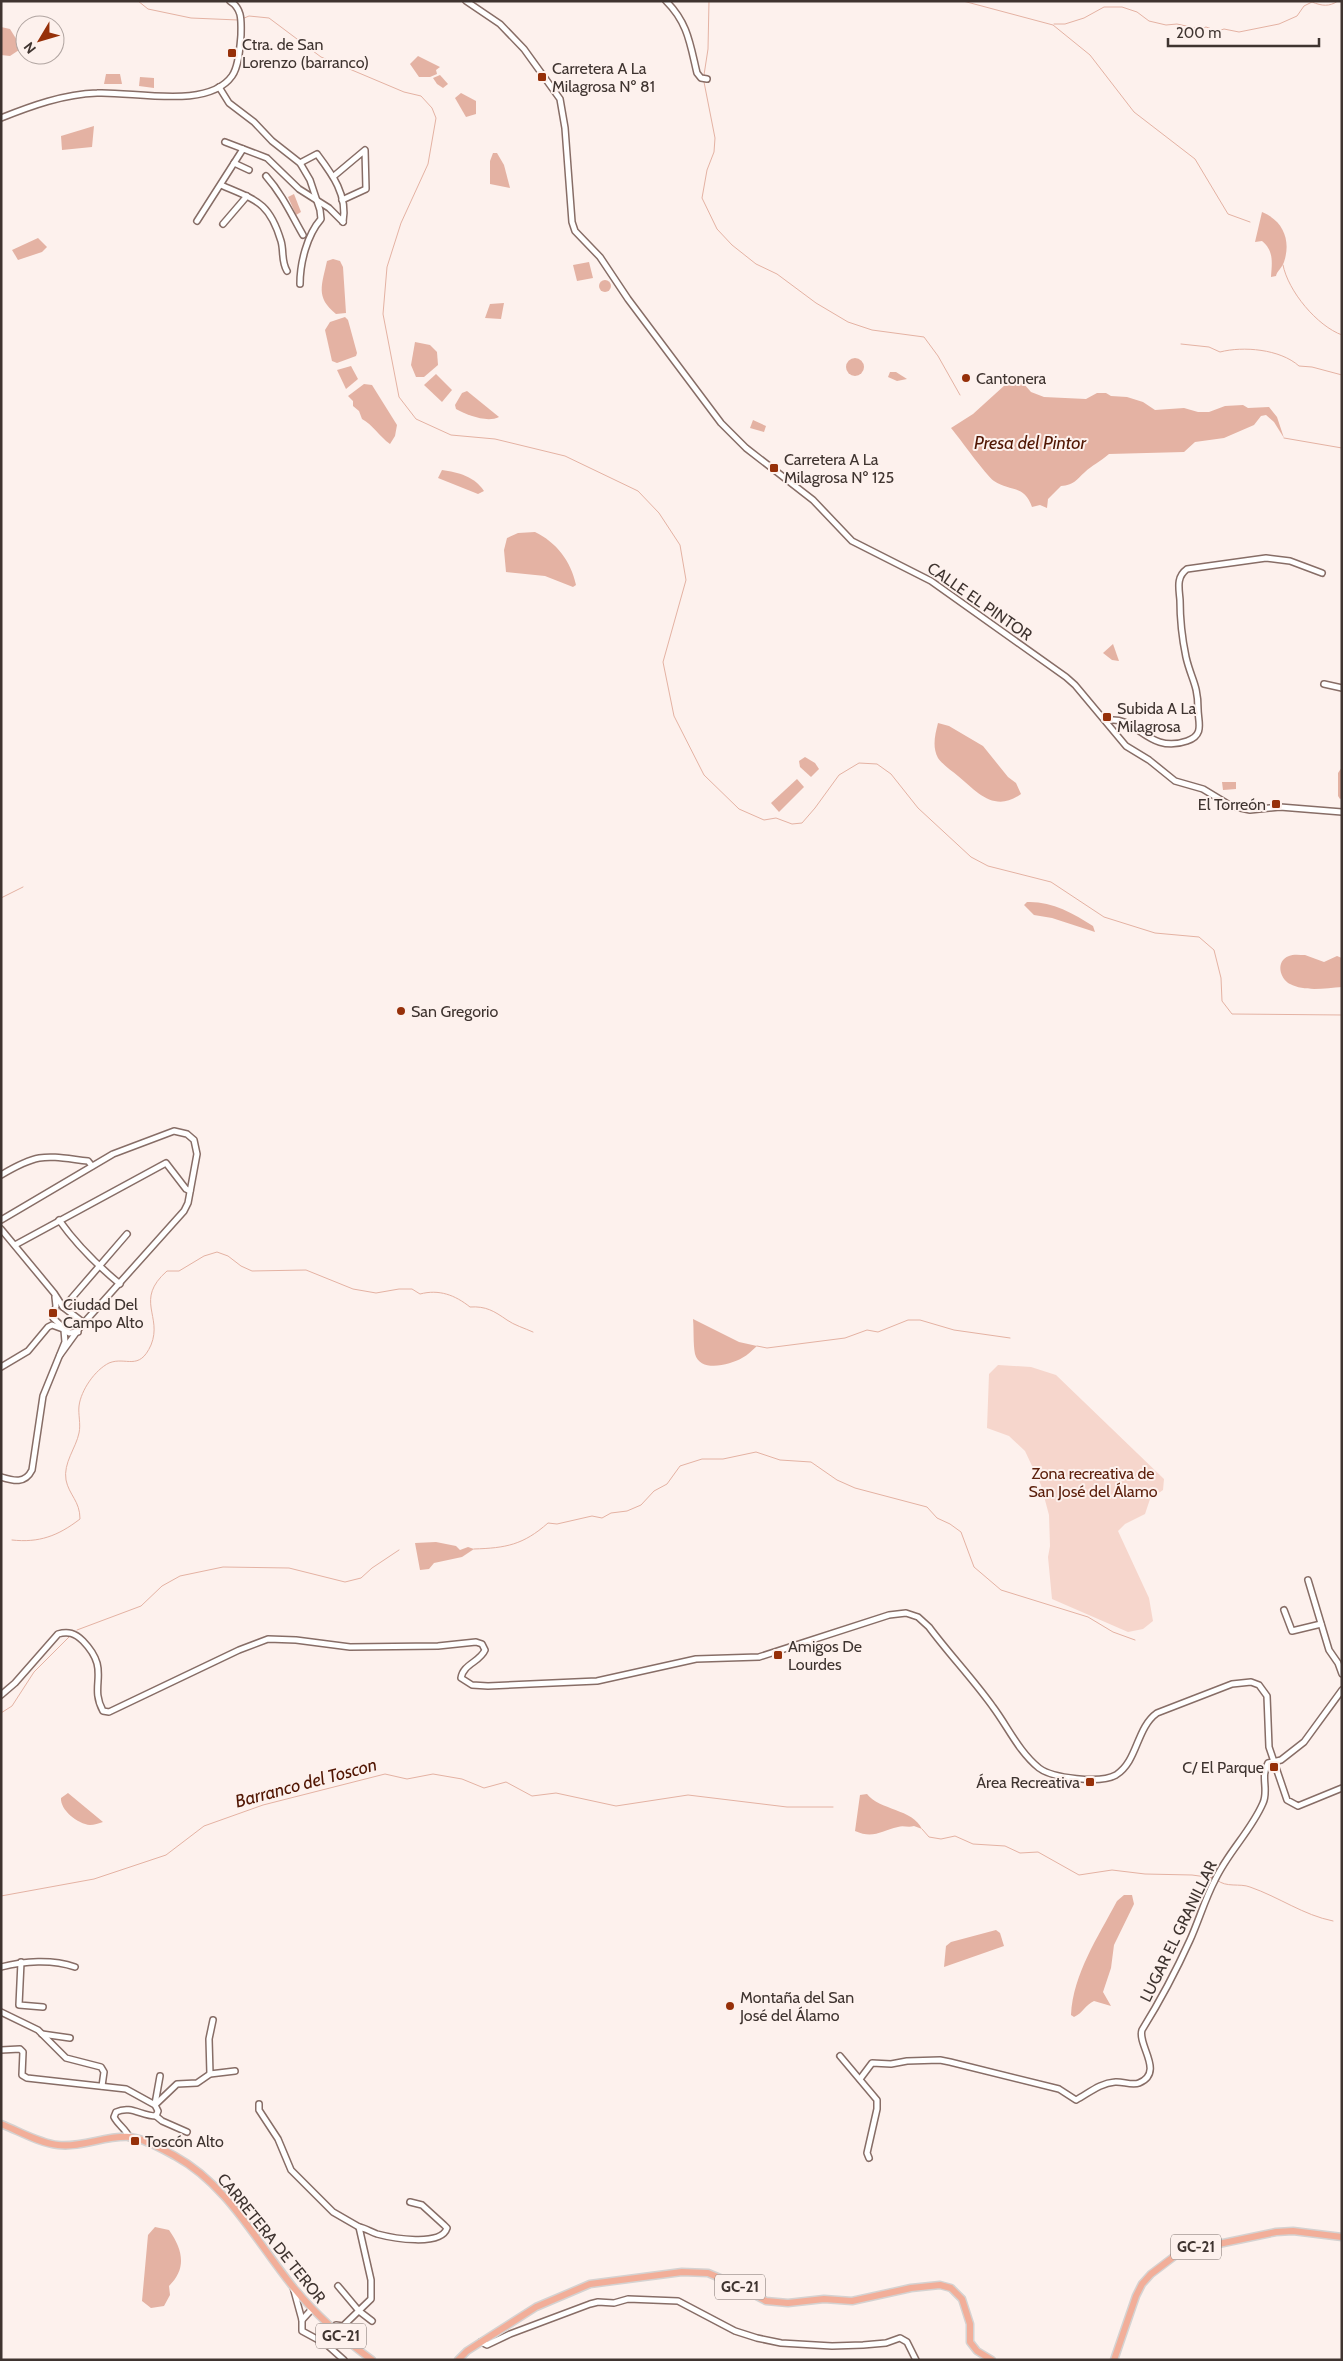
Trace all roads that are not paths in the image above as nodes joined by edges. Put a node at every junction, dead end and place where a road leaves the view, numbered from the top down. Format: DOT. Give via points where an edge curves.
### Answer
graph roads {
  1 [pos="230,1"];
  2 [pos="466,1"];
  3 [pos="666,1"];
  4 [pos="707,79"];
  5 [pos="219,87"];
  6 [pos="1,118"];
  7 [pos="225,142"];
  8 [pos="243,149"];
  9 [pos="234,163"];
  10 [pos="300,163"];
  11 [pos="249,170"];
  12 [pos="266,176"];
  13 [pos="334,176"];
  14 [pos="220,185"];
  15 [pos="247,196"];
  16 [pos="317,200"];
  17 [pos="342,200"];
  18 [pos="197,221"];
  19 [pos="223,224"];
  20 [pos="302,235"];
  21 [pos="287,271"];
  22 [pos="300,284"];
  23 [pos="1322,573"];
  24 [pos="1324,684"];
  25 [pos="1342,688"];
  26 [pos="1106,721"];
  27 [pos="1342,812"];
  28 [pos="92,1166"];
  29 [pos="1,1175"];
  30 [pos="190,1191"];
  31 [pos="1,1220"];
  32 [pos="60,1220"];
  33 [pos="1,1229"];
  34 [pos="127,1234"];
  35 [pos="15,1245"];
  36 [pos="100,1268"];
  37 [pos="120,1284"];
  38 [pos="54,1293"];
  39 [pos="64,1307"];
  40 [pos="54,1314"];
  41 [pos="80,1329"];
  42 [pos="63,1330"];
  43 [pos="43,1334"];
  44 [pos="60,1355"];
  45 [pos="1,1367"];
  46 [pos="1,1477"];
  47 [pos="1308,1580"];
  48 [pos="1284,1610"];
  49 [pos="1321,1624"];
  50 [pos="1342,1672"];
  51 [pos="1342,1690"];
  52 [pos="1,1695"];
  53 [pos="1273,1761"];
  54 [pos="1342,1788"];
  55 [pos="20,1962"];
  56 [pos="1,1967"];
  57 [pos="75,1968"];
  58 [pos="43,2007"];
  59 [pos="1,2012"];
  60 [pos="213,2020"];
  61 [pos="42,2034"];
  62 [pos="70,2038"];
  63 [pos="1,2050"];
  64 [pos="840,2056"];
  65 [pos="234,2070"];
  66 [pos="210,2074"];
  67 [pos="160,2076"];
  68 [pos="860,2079"];
  69 [pos="102,2086"];
  70 [pos="259,2104"];
  71 [pos="155,2105"];
  72 [pos="156,2116"];
  73 [pos="1,2124"];
  74 [pos="187,2132"];
  75 [pos="129,2137"];
  76 [pos="869,2158"];
  77 [pos="410,2202"];
  78 [pos="359,2227"];
  79 [pos="1342,2237"];
  80 [pos="292,2286"];
  81 [pos="338,2286"];
  82 [pos="312,2309"];
  83 [pos="359,2311"];
  84 [pos="302,2320"];
  85 [pos="372,2321"];
  86 [pos="331,2328"];
  87 [pos="481,2342"];
  88 [pos="344,2360"];
  89 [pos="372,2360"];
  90 [pos="458,2360"];
  91 [pos="916,2360"];
  92 [pos="992,2360"];
  93 [pos="1114,2360"];
  1 -- 5 [label="street" via="236,4 241,14 241,32 236,68"];
  2 -- 26 [label="street, CALLE EL PINTOR" via="500,24 518,42 560,98 575,231 600,257 721,423 760,461 813,500 852,541 931,580 1066,677"];
  3 -- 4 [label="street" via="685,26 697,73"];
  5 -- 6 [label="street" via="204,94 183,96 96,93 46,102"];
  5 -- 10 [label="street" via="229,103"];
  7 -- 8 [label="street"];
  8 -- 9 [label="street"];
  8 -- 16 [label="street" via="267,158 300,189"];
  9 -- 11 [label="street"];
  9 -- 14 [label="street"];
  10 -- 13 [label="street" via="317,154"];
  10 -- 16 [label="street"];
  12 -- 20 [label="street" via="281,193"];
  13 -- 17 [label="street"];
  13 -- 17 [label="street" via="365,150 366,189"];
  14 -- 15 [label="street"];
  14 -- 18 [label="street"];
  15 -- 19 [label="street"];
  15 -- 21 [label="street" via="260,202 274,222"];
  16 -- 17 [label="street" via="343,222"];
  16 -- 22 [label="street" via="321,219 312,229 300,272"];
  23 -- 26 [label="street" via="1290,561 1266,558 1182,572 1179,581 1180,623 1187,660 1199,694 1201,720 1198,731 1186,741 1161,744 1129,724"];
  24 -- 25 [label="street"];
  26 -- 27 [label="street, CALLE EL PINTOR" via="1126,746 1175,781 1203,789 1231,806 1250,810 1280,807"];
  28 -- 29 [label="street" via="88,1161 42,1156 25,1161"];
  28 -- 30 [label="street" via="157,1136 174,1131 187,1134 194,1140 197,1154"];
  28 -- 31 [label="street"];
  30 -- 32 [label="street" via="166,1163"];
  30 -- 37 [label="street" via="184,1210"];
  32 -- 35 [label="street"];
  32 -- 36 [label="street"];
  33 -- 35 [label="street"];
  34 -- 36 [label="street"];
  35 -- 38 [label="street"];
  36 -- 37 [label="street"];
  36 -- 39 [label="street"];
  37 -- 41 [label="street"];
  38 -- 39 [label="street"];
  38 -- 40 [label="street" via="57,1302"];
  39 -- 40 [label="street"];
  39 -- 41 [label="street" via="80,1320"];
  40 -- 42 [label="street"];
  40 -- 43 [label="street"];
  41 -- 42 [label="street" via="74,1334"];
  41 -- 44 [label="street"];
  42 -- 43 [label="street" via="52,1325"];
  42 -- 44 [label="street" via="65,1342"];
  43 -- 45 [label="street" via="19,1358"];
  44 -- 46 [label="street" via="43,1396 32,1470 22,1480"];
  47 -- 49 [label="street"];
  48 -- 49 [label="street" via="1292,1632"];
  49 -- 50 [label="street" via="1328,1650"];
  51 -- 53 [label="street" via="1304,1742 1282,1760"];
  52 -- 53 [label="street" via="58,1634 64,1632 80,1639 96,1657 98,1697 103,1711 109,1712 238,1650 268,1640 364,1647 476,1642 485,1650 466,1667 461,1678 472,1685 488,1686 597,1681 696,1659 759,1657 860,1623 906,1613 918,1617 929,1627 993,1706 1022,1750 1046,1772 1104,1780 1113,1776 1127,1765 1149,1719 1168,1708 1243,1682 1258,1685 1267,1696"];
  53 -- 54 [label="street" via="1286,1800 1291,1804 1307,1804"];
  53 -- 68 [label="street, LUGAR EL GRANILLAR" via="1268,1763 1263,1775 1264,1803 1248,1833 1223,1864 1180,1961 1142,2030 1141,2040 1149,2054 1150,2069 1144,2080 1138,2084 1113,2082 1100,2085 1074,2100 1059,2090 940,2060 872,2063"];
  55 -- 56 [label="street"];
  55 -- 57 [label="street" via="65,1964"];
  55 -- 58 [label="street" via="19,2005"];
  59 -- 61 [label="street"];
  60 -- 66 [label="street" via="209,2039"];
  61 -- 62 [label="street"];
  61 -- 69 [label="street" via="66,2058 101,2067 104,2072"];
  63 -- 69 [label="street" via="20,2049 23,2052 22,2075 26,2078"];
  64 -- 68 [label="street"];
  65 -- 66 [label="street"];
  66 -- 71 [label="street" via="196,2082 177,2084"];
  67 -- 71 [label="street"];
  68 -- 76 [label="street" via="878,2104 867,2153"];
  69 -- 71 [label="street" via="126,2089"];
  70 -- 78 [label="street" via="259,2110 278,2139 291,2170 333,2212"];
  71 -- 72 [label="street"];
  72 -- 74 [label="street"];
  72 -- 75 [label="street" via="133,2109 116,2112 116,2122"];
  73 -- 75 [label="main road, CARRETERA DE TEROR / GC-21" via="57,2145 71,2146"];
  75 -- 80 [label="main road, CARRETERA DE TEROR / GC-21" via="168,2153 199,2171 226,2199"];
  77 -- 78 [label="street" via="422,2205 447,2228 443,2235 408,2240 375,2234"];
  78 -- 83 [label="street" via="372,2289 371,2299"];
  79 -- 93 [label="main road, GC-21" via="1276,2232 1180,2252 1142,2284"];
  80 -- 82 [label="main road, CARRETERA DE TEROR / GC-21"];
  80 -- 84 [label="street"];
  81 -- 83 [label="street"];
  82 -- 84 [label="street"];
  82 -- 86 [label="main road, CARRETERA DE TEROR / GC-21"];
  83 -- 85 [label="street"];
  83 -- 86 [label="street" via="343,2326"];
  84 -- 88 [label="street" via="300,2326 304,2333 326,2344"];
  86 -- 89 [label="main road, CARRETERA DE TEROR / GC-21"];
  87 -- 90 [label="main road, GC-21"];
  87 -- 91 [label="street" via="488,2345 598,2302 614,2303 628,2299 678,2301 719,2324 757,2338 832,2346 886,2343 900,2338 907,2342"];
  87 -- 92 [label="main road, GC-21" via="536,2307 590,2284 682,2272 708,2273 766,2301 788,2303 824,2299 852,2301 940,2285 951,2288 962,2299 970,2324 970,2342 977,2351"];
}
